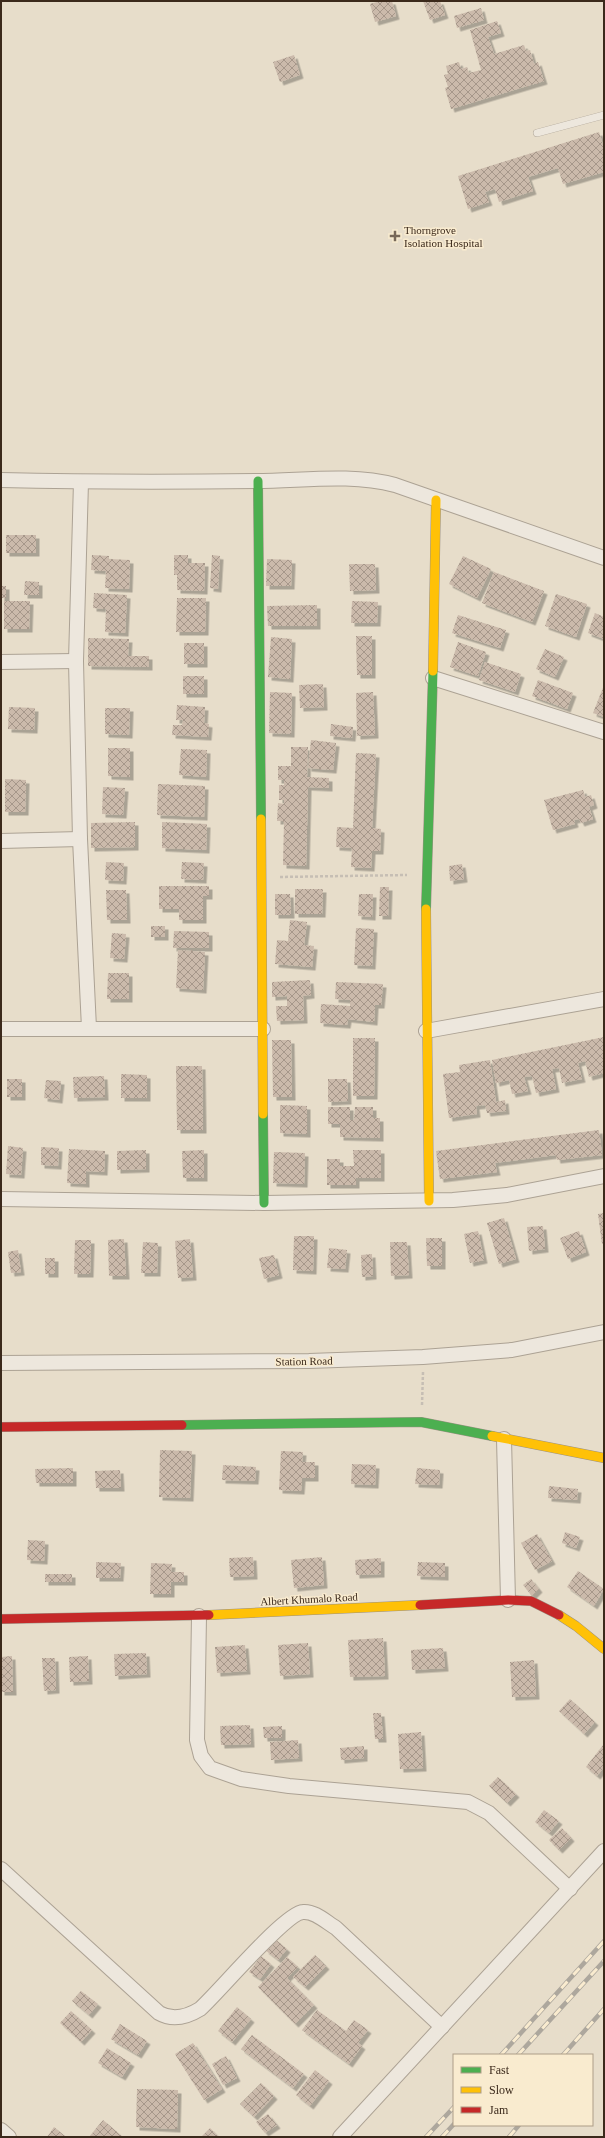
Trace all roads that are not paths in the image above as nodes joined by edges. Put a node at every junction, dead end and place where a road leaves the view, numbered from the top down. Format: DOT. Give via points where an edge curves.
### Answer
graph roads {
  1 [pos="604,115"];
  2 [pos="537,133"];
  3 [pos="1,480"];
  4 [pos="258,481"];
  5 [pos="81,482"];
  6 [pos="436,500"];
  7 [pos="604,558"];
  8 [pos="76,661"];
  9 [pos="1,662"];
  10 [pos="433,678"];
  11 [pos="604,732"];
  12 [pos="80,839"];
  13 [pos="1,842"];
  14 [pos="604,999"];
  15 [pos="89,1028"];
  16 [pos="1,1029"];
  17 [pos="263,1029"];
  18 [pos="426,1031"];
  19 [pos="604,1176"];
  20 [pos="1,1199"];
  21 [pos="429,1201"];
  22 [pos="264,1203"];
  23 [pos="604,1332"];
  24 [pos="1,1363"];
  25 [pos="1,1427"];
  26 [pos="504,1439"];
  27 [pos="604,1458"];
  28 [pos="508,1600"];
  29 [pos="199,1616"];
  30 [pos="1,1618"];
  31 [pos="604,1649"];
  32 [pos="604,1851"];
  33 [pos="1,1869"];
  34 [pos="570,1889"];
  35 [pos="442,2028"];
  36 [pos="1,2130"];
  37 [pos="9,2137"];
  38 [pos="340,2137"];
  1 -- 2 [label="lane"];
  3 -- 5 [label="street"];
  4 -- 5 [label="street"];
  4 -- 6 [label="street" via="340,478 370,480 395,485"];
  4 -- 17 [label="street"];
  5 -- 8 [label="street"];
  6 -- 7 [label="street"];
  6 -- 10 [label="street"];
  8 -- 9 [label="street"];
  8 -- 12 [label="street"];
  10 -- 11 [label="street"];
  10 -- 18 [label="street" via="426,875"];
  12 -- 13 [label="street"];
  12 -- 15 [label="street"];
  14 -- 18 [label="street"];
  15 -- 16 [label="street"];
  15 -- 17 [label="street"];
  17 -- 22 [label="street"];
  18 -- 21 [label="street"];
  19 -- 21 [label="street" via="480,1199"];
  20 -- 22 [label="street"];
  21 -- 22 [label="street"];
  23 -- 24 [label="street, Station Road" via="512,1350 424,1357 309,1361"];
  25 -- 26 [label="street" via="422,1422"];
  26 -- 27 [label="street"];
  26 -- 28 [label="street"];
  28 -- 29 [label="street, Albert Khumalo Road"];
  28 -- 31 [label="street, Albert Khumalo Road" via="531,1601 547,1608 576,1626"];
  29 -- 30 [label="street, Albert Khumalo Road"];
  29 -- 34 [label="street" via="197,1740 201,1756 210,1768 241,1779 289,1786 468,1802 488,1813"];
  32 -- 34 [label="street"];
  33 -- 35 [label="street" via="159,2013 167,2017 189,2015 200,2009 274,1932 297,1913 304,1912 315,1915 336,1928"];
  34 -- 35 [label="street"];
  35 -- 38 [label="street"];
  36 -- 37 [label="street"];
}
